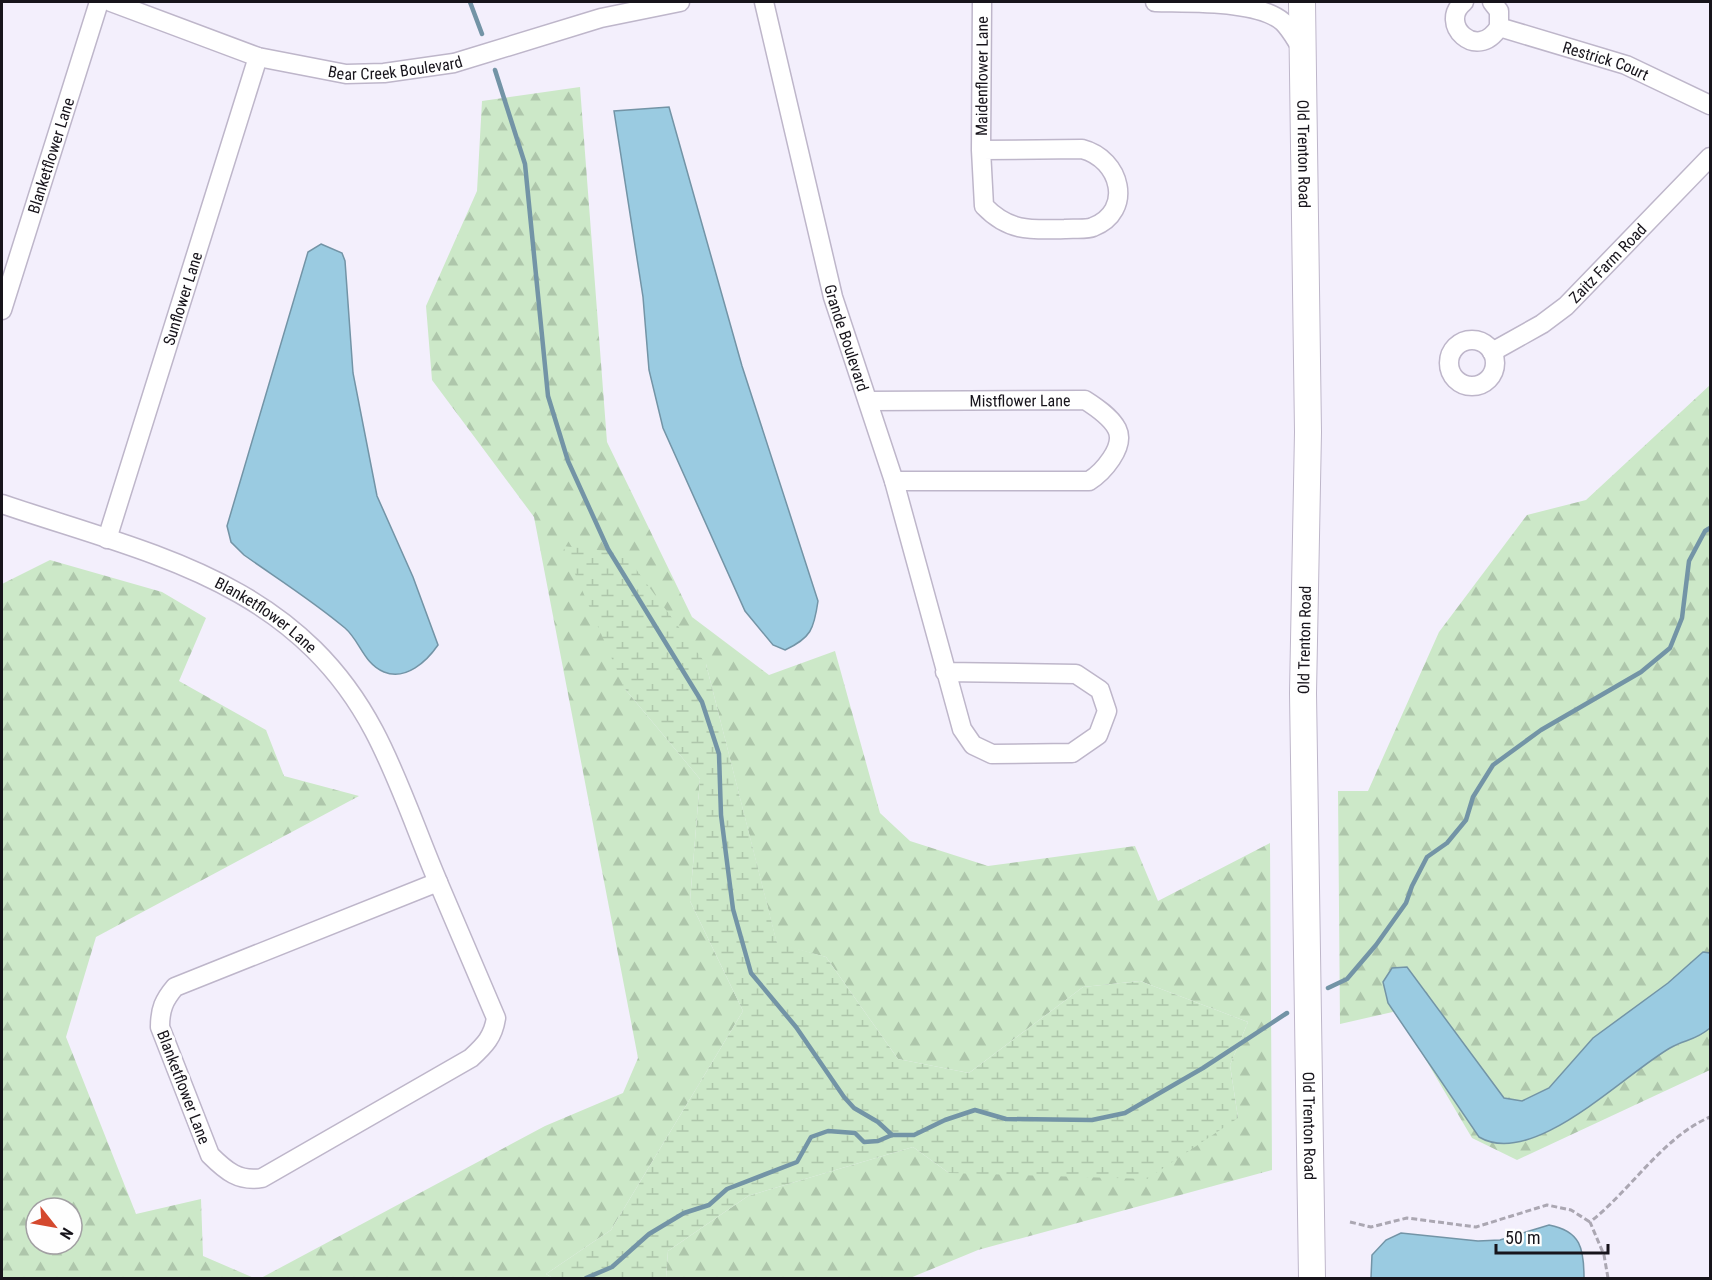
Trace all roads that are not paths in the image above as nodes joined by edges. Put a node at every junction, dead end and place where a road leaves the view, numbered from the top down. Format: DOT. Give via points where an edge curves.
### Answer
graph roads {
  1 [pos="99,2"];
  2 [pos="111,2"];
  3 [pos="680,2"];
  4 [pos="764,2"];
  5 [pos="982,2"];
  6 [pos="1155,2"];
  7 [pos="1302,2"];
  8 [pos="1464,2"];
  9 [pos="1492,2"];
  10 [pos="1499,27"];
  11 [pos="1302,51"];
  12 [pos="258,57"];
  13 [pos="1710,105"];
  14 [pos="981,150"];
  15 [pos="1710,157"];
  16 [pos="2,310"];
  17 [pos="1492,352"];
  18 [pos="868,401"];
  19 [pos="894,481"];
  20 [pos="2,504"];
  21 [pos="107,539"];
  22 [pos="945,672"];
  23 [pos="438,882"];
  24 [pos="1312,1278"];
  1 -- 16 [label="street, Blanketflower Lane"];
  2 -- 12 [label="street, Bear Creek Boulevard"];
  3 -- 12 [label="street, Bear Creek Boulevard" via="601,18 454,63 396,71 346,74"];
  4 -- 18 [label="street, Grande Boulevard" via="833,297"];
  5 -- 14 [label="street, Maidenflower Lane"];
  6 -- 11 [label="street" via="1233,4 1262,9 1282,20"];
  7 -- 11 [label="main road, Old Trenton Road"];
  8 -- 10 [label="street" via="1455,15 1456,25 1468,40 1484,41"];
  9 -- 10 [label="street" via="1499,11"];
  10 -- 13 [label="street, Restrick Court" via="1626,65"];
  11 -- 24 [label="main road, Old Trenton Road" via="1308,432 1303,693"];
  12 -- 21 [label="street, Sunflower Lane"];
  14 -- 14 [label="street, Maidenflower Lane" via="984,206 1006,223 1028,230 1092,228 1113,210 1117,196 1115,174 1096,153 1082,149"];
  15 -- 17 [label="street, Zaitz Farm Road" via="1566,306"];
  18 -- 19 [label="street, Grande Boulevard"];
  18 -- 19 [label="street, Mistflower Lane" via="1085,400 1118,430 1119,441 1109,461 1089,481"];
  19 -- 22 [label="street, Grande Boulevard"];
  20 -- 21 [label="street, Blanketflower Lane"];
  21 -- 23 [label="street, Blanketflower Lane" via="148,550 220,582 287,624 333,669 374,731"];
  22 -- 22 [label="street, Grande Boulevard" via="962,729 973,745 984,752 1072,753 1103,727 1106,700 1092,682 1076,674"];
  23 -- 23 [label="street, Blanketflower Lane" via="496,1018 494,1034 471,1058 262,1178 249,1180 224,1169 210,1155 159,1027 165,999 176,987"];
}
